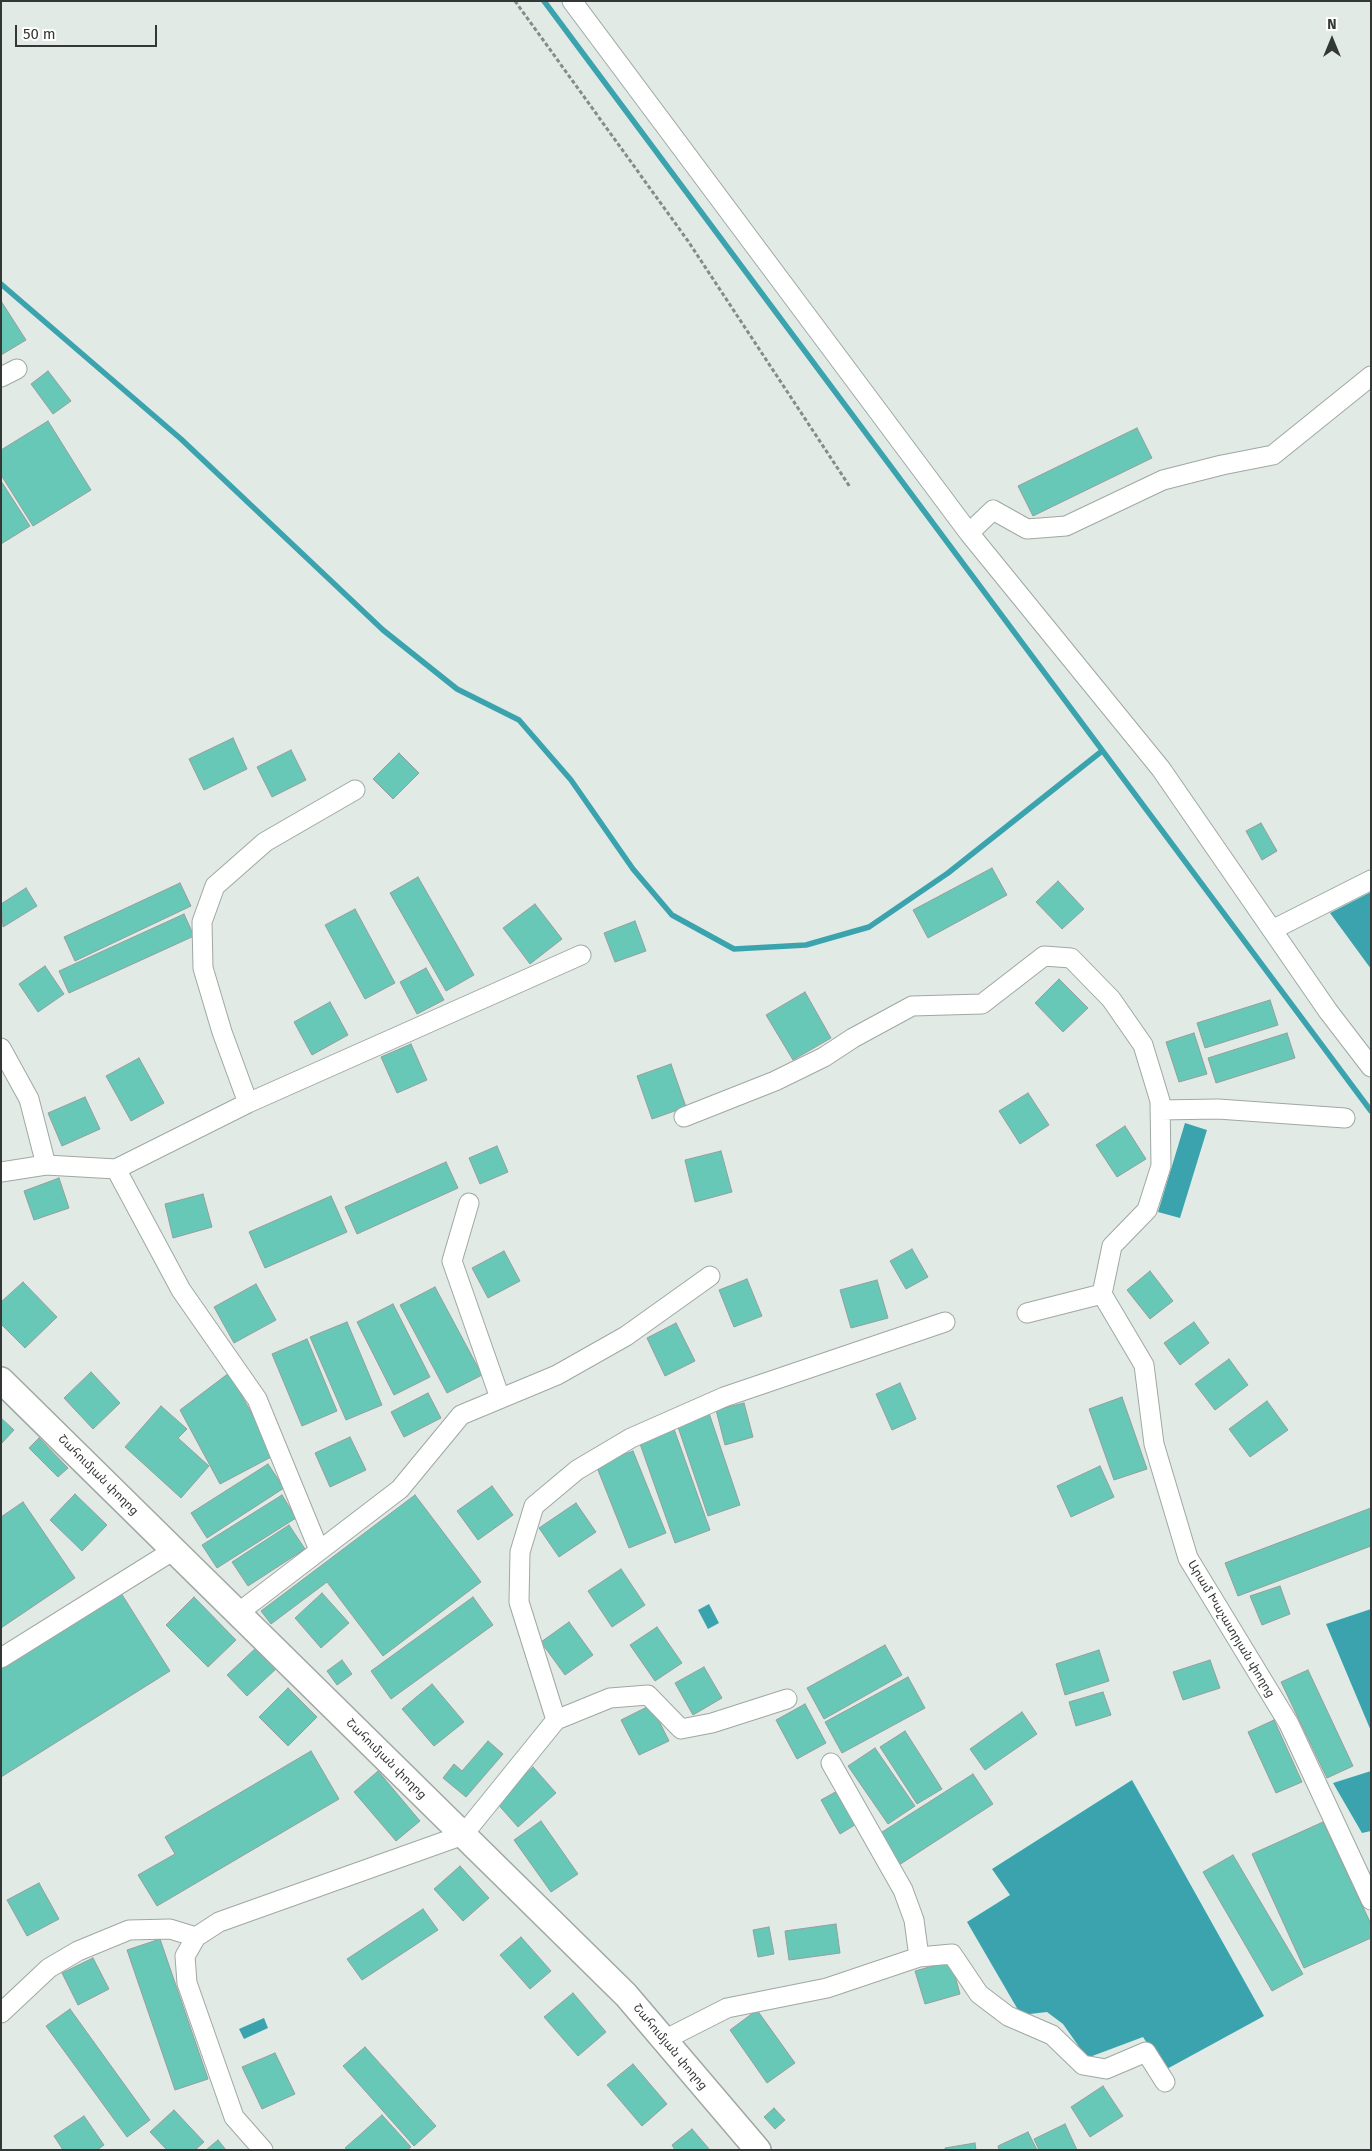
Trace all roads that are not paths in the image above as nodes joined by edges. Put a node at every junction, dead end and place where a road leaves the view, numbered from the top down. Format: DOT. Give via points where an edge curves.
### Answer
graph roads {
  1 [pos="572,1"];
  2 [pos="1371,376"];
  3 [pos="969,534"];
  4 [pos="355,790"];
  5 [pos="1371,880"];
  6 [pos="1272,930"];
  7 [pos="581,955"];
  8 [pos="1,1048"];
  9 [pos="1371,1067"];
  10 [pos="248,1103"];
  11 [pos="1160,1110"];
  12 [pos="684,1118"];
  13 [pos="1346,1118"];
  14 [pos="46,1165"];
  15 [pos="116,1169"];
  16 [pos="1,1172"];
  17 [pos="469,1203"];
  18 [pos="710,1276"];
  19 [pos="1102,1294"];
  20 [pos="1027,1313"];
  21 [pos="945,1322"];
  22 [pos="1,1380"];
  23 [pos="500,1398"];
  24 [pos="174,1550"];
  25 [pos="319,1550"];
  26 [pos="238,1612"];
  27 [pos="1,1658"];
  28 [pos="787,1699"];
  29 [pos="556,1720"];
  30 [pos="831,1763"];
  31 [pos="463,1835"];
  32 [pos="1371,1900"];
  33 [pos="196,1937"];
  34 [pos="919,1957"];
  35 [pos="1,2013"];
  36 [pos="664,2040"];
  37 [pos="1166,2082"];
  38 [pos="263,2150"];
  39 [pos="758,2150"];
  1 -- 3 [label="street"];
  2 -- 3 [label="street" via="1273,455 1163,480 1066,526 1027,529 993,510"];
  3 -- 6 [label="street" via="1161,769"];
  4 -- 10 [label="street" via="265,842 215,886 202,922 203,968"];
  5 -- 6 [label="street"];
  6 -- 9 [label="street"];
  7 -- 10 [label="street"];
  8 -- 14 [label="street" via="29,1099"];
  10 -- 15 [label="street"];
  11 -- 12 [label="street" via="1143,1045 1112,999 1071,958 1044,956 982,1004 912,1006 824,1057"];
  11 -- 13 [label="street" via="1218,1109"];
  11 -- 19 [label="street" via="1161,1166 1147,1210 1112,1246"];
  14 -- 15 [label="street"];
  14 -- 16 [label="street"];
  15 -- 25 [label="street" via="181,1290 257,1399"];
  17 -- 23 [label="street" via="452,1261"];
  18 -- 23 [label="street" via="626,1336 557,1375"];
  19 -- 20 [label="street"];
  19 -- 32 [label="street, Արամ Խաչատրյան փողոց" via="1144,1365 1154,1444 1188,1558 1289,1724"];
  21 -- 29 [label="street" via="724,1397 631,1438 577,1470 534,1506 520,1552 519,1602"];
  22 -- 24 [label="main road, Շահումյան փողոց"];
  23 -- 25 [label="street" via="461,1415 400,1489"];
  24 -- 26 [label="main road, Շահումյան փողոց"];
  24 -- 27 [label="street"];
  25 -- 26 [label="street"];
  26 -- 31 [label="main road, Շահումյան փողոց"];
  28 -- 29 [label="street" via="681,1728 648,1694 610,1698"];
  29 -- 31 [label="street"];
  30 -- 34 [label="street" via="903,1890 914,1920"];
  31 -- 33 [label="street" via="219,1922"];
  31 -- 36 [label="main road, Շահումյան փողոց" via="626,1995"];
  33 -- 35 [label="street" via="170,1929 129,1930 78,1951 49,1968"];
  33 -- 38 [label="street" via="185,1956 187,1984 234,2117"];
  34 -- 36 [label="street" via="827,1988 727,2008"];
  34 -- 37 [label="street" via="952,1954 979,1994 1008,2016 1052,2034 1083,2065 1106,2069 1146,2052"];
  36 -- 39 [label="main road, Շահումյան փողոց"];
}
